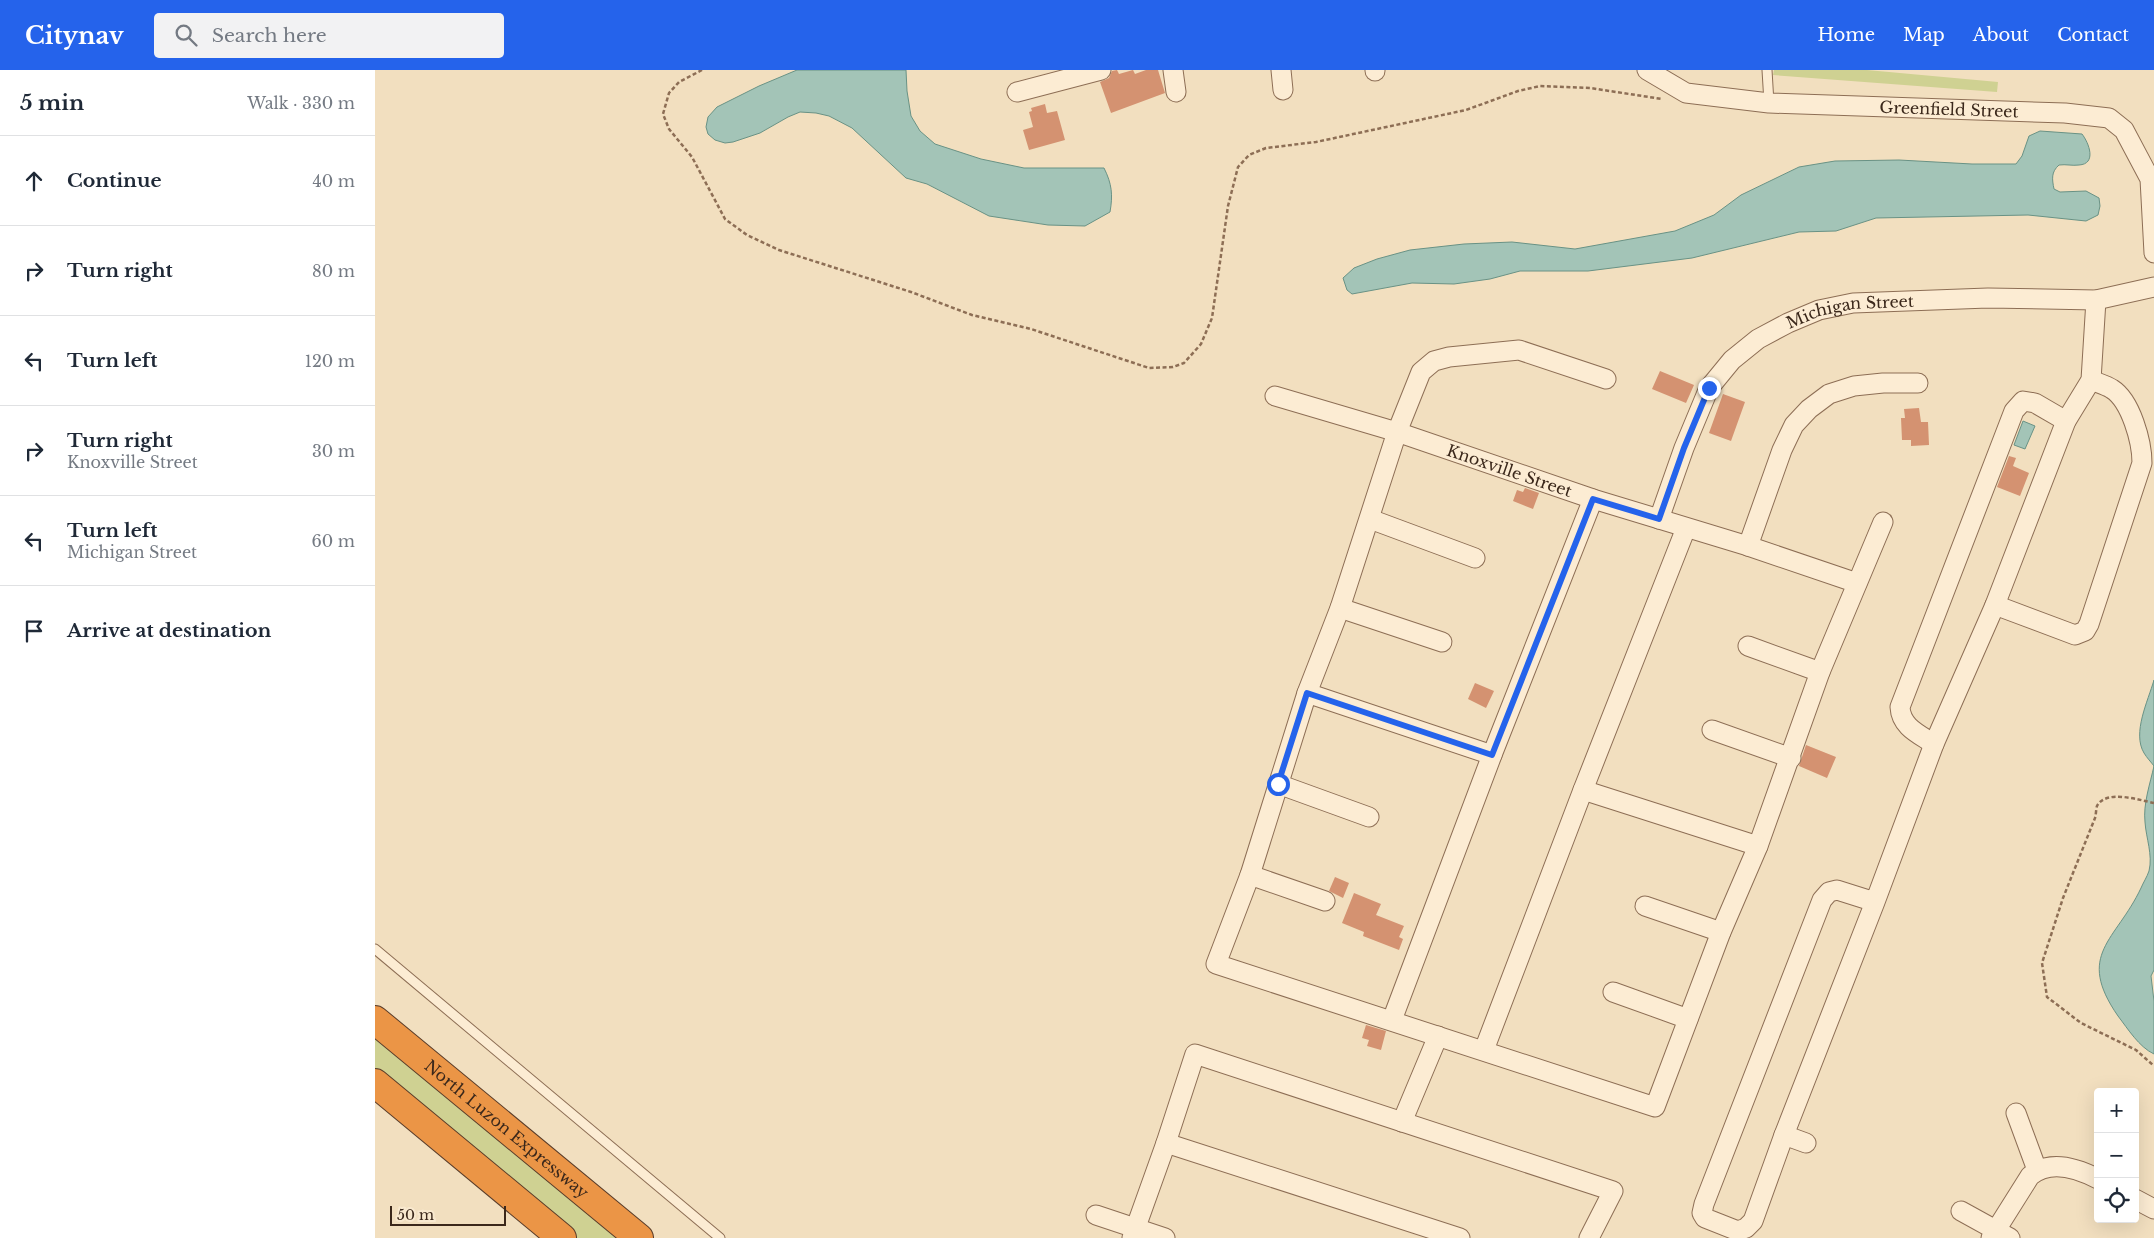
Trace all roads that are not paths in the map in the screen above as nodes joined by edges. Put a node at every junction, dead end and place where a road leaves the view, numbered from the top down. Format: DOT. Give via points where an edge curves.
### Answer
graph roads {
  1 [pos="1101,70"];
  2 [pos="1173,70"];
  3 [pos="1281,70"];
  4 [pos="1647,70"];
  5 [pos="1767,70"];
  6 [pos="1283,90"];
  7 [pos="1017,92"];
  8 [pos="1177,92"];
  9 [pos="1769,103"];
  10 [pos="2154,253"];
  11 [pos="2154,287"];
  12 [pos="2095,300"];
  13 [pos="1606,379"];
  14 [pos="2091,380"];
  15 [pos="1918,383"];
  16 [pos="1275,396"];
  17 [pos="2066,422"];
  18 [pos="1397,432"];
  19 [pos="1593,499"];
  20 [pos="1370,519"];
  21 [pos="1659,519"];
  22 [pos="1883,522"];
  23 [pos="1686,528"];
  24 [pos="1748,546"];
  25 [pos="1475,558"];
  26 [pos="1857,583"];
  27 [pos="1995,605"];
  28 [pos="1340,608"];
  29 [pos="1442,642"];
  30 [pos="1748,646"];
  31 [pos="1820,672"];
  32 [pos="1307,693"];
  33 [pos="1713,730"];
  34 [pos="1934,744"];
  35 [pos="1492,755"];
  36 [pos="1791,758"];
  37 [pos="1278,784"];
  38 [pos="1583,790"];
  39 [pos="1369,817"];
  40 [pos="1758,846"];
  41 [pos="1250,875"];
  42 [pos="1325,901"];
  43 [pos="1875,902"];
  44 [pos="1645,906"];
  45 [pos="1721,932"];
  46 [pos="375,949"];
  47 [pos="1613,992"];
  48 [pos="1688,1019"];
  49 [pos="375,1020"];
  50 [pos="1392,1020"];
  51 [pos="1438,1036"];
  52 [pos="1484,1050"];
  53 [pos="375,1083"];
  54 [pos="2016,1113"];
  55 [pos="1402,1122"];
  56 [pos="1783,1135"];
  57 [pos="1167,1143"];
  58 [pos="1806,1143"];
  59 [pos="2037,1170"];
  60 [pos="2096,1178"];
  61 [pos="2139,1201"];
  62 [pos="2154,1209"];
  63 [pos="1961,1211"];
  64 [pos="1096,1215"];
  65 [pos="1134,1233"];
  66 [pos="1999,1235"];
  67 [pos="562,1238"];
  68 [pos="639,1238"];
  69 [pos="720,1238"];
  70 [pos="1165,1238"];
  71 [pos="1460,1238"];
  72 [pos="1589,1238"];
  1 -- 7 [label="street"];
  2 -- 8 [label="street"];
  3 -- 6 [label="street"];
  4 -- 9 [label="street, Greenfield Street" via="1687,93"];
  5 -- 9 [label="lane"];
  9 -- 10 [label="street, Greenfield Street" via="2065,113 2109,118 2124,130 2150,179"];
  11 -- 12 [label="street, Michigan Street"];
  12 -- 14 [label="street"];
  12 -- 21 [label="street, Michigan Street" via="1988,298 1853,303 1819,310 1788,323 1758,339 1731,360 1709,388"];
  13 -- 18 [label="street" via="1519,350 1434,361 1421,372"];
  14 -- 17 [label="street"];
  14 -- 27 [label="street" via="2120,396 2139,433 2142,463 2089,624 2085,631 2075,635"];
  15 -- 24 [label="street" via="1855,386 1829,394 1809,409 1794,425 1782,450"];
  16 -- 18 [label="street, Knoxville Street"];
  17 -- 27 [label="street"];
  17 -- 34 [label="street" via="2035,403 2023,401 2014,411 1900,707 1905,725"];
  18 -- 19 [label="street, Knoxville Street"];
  18 -- 20 [label="street"];
  19 -- 21 [label="street, Knoxville Street"];
  19 -- 35 [label="street"];
  20 -- 25 [label="street"];
  20 -- 28 [label="street"];
  21 -- 23 [label="street, Knoxville Street"];
  22 -- 26 [label="street"];
  23 -- 24 [label="street, Knoxville Street"];
  23 -- 38 [label="street"];
  24 -- 26 [label="street, Knoxville Street"];
  26 -- 31 [label="street"];
  27 -- 34 [label="street"];
  28 -- 29 [label="street"];
  28 -- 32 [label="street"];
  30 -- 31 [label="street"];
  31 -- 36 [label="street"];
  32 -- 35 [label="street"];
  32 -- 37 [label="street"];
  33 -- 36 [label="street"];
  34 -- 43 [label="street"];
  35 -- 50 [label="street"];
  36 -- 40 [label="street"];
  37 -- 39 [label="street"];
  37 -- 41 [label="street"];
  38 -- 40 [label="street"];
  38 -- 52 [label="street"];
  40 -- 45 [label="street"];
  41 -- 42 [label="street"];
  41 -- 50 [label="street" via="1217,964"];
  43 -- 56 [label="street"];
  43 -- 56 [label="street" via="1837,890 1829,892 1822,900 1704,1204 1702,1213 1705,1218 1738,1231 1753,1221"];
  44 -- 45 [label="street"];
  45 -- 48 [label="street"];
  46 -- 69 [label="lane"];
  47 -- 48 [label="street"];
  48 -- 52 [label="street" via="1655,1107"];
  49 -- 68 [label="highway, North Luzon Expressway"];
  50 -- 51 [label="street"];
  51 -- 52 [label="street"];
  51 -- 55 [label="street"];
  53 -- 67 [label="highway"];
  54 -- 59 [label="street"];
  55 -- 57 [label="street" via="1195,1054"];
  55 -- 72 [label="street" via="1613,1191"];
  56 -- 58 [label="street"];
  57 -- 65 [label="street"];
  57 -- 71 [label="street"];
  59 -- 60 [label="street" via="2050,1167 2079,1169"];
  59 -- 66 [label="street" via="2030,1176"];
  61 -- 62 [label="street"];
  63 -- 66 [label="street"];
  64 -- 65 [label="street"];
  65 -- 70 [label="street"];
}
